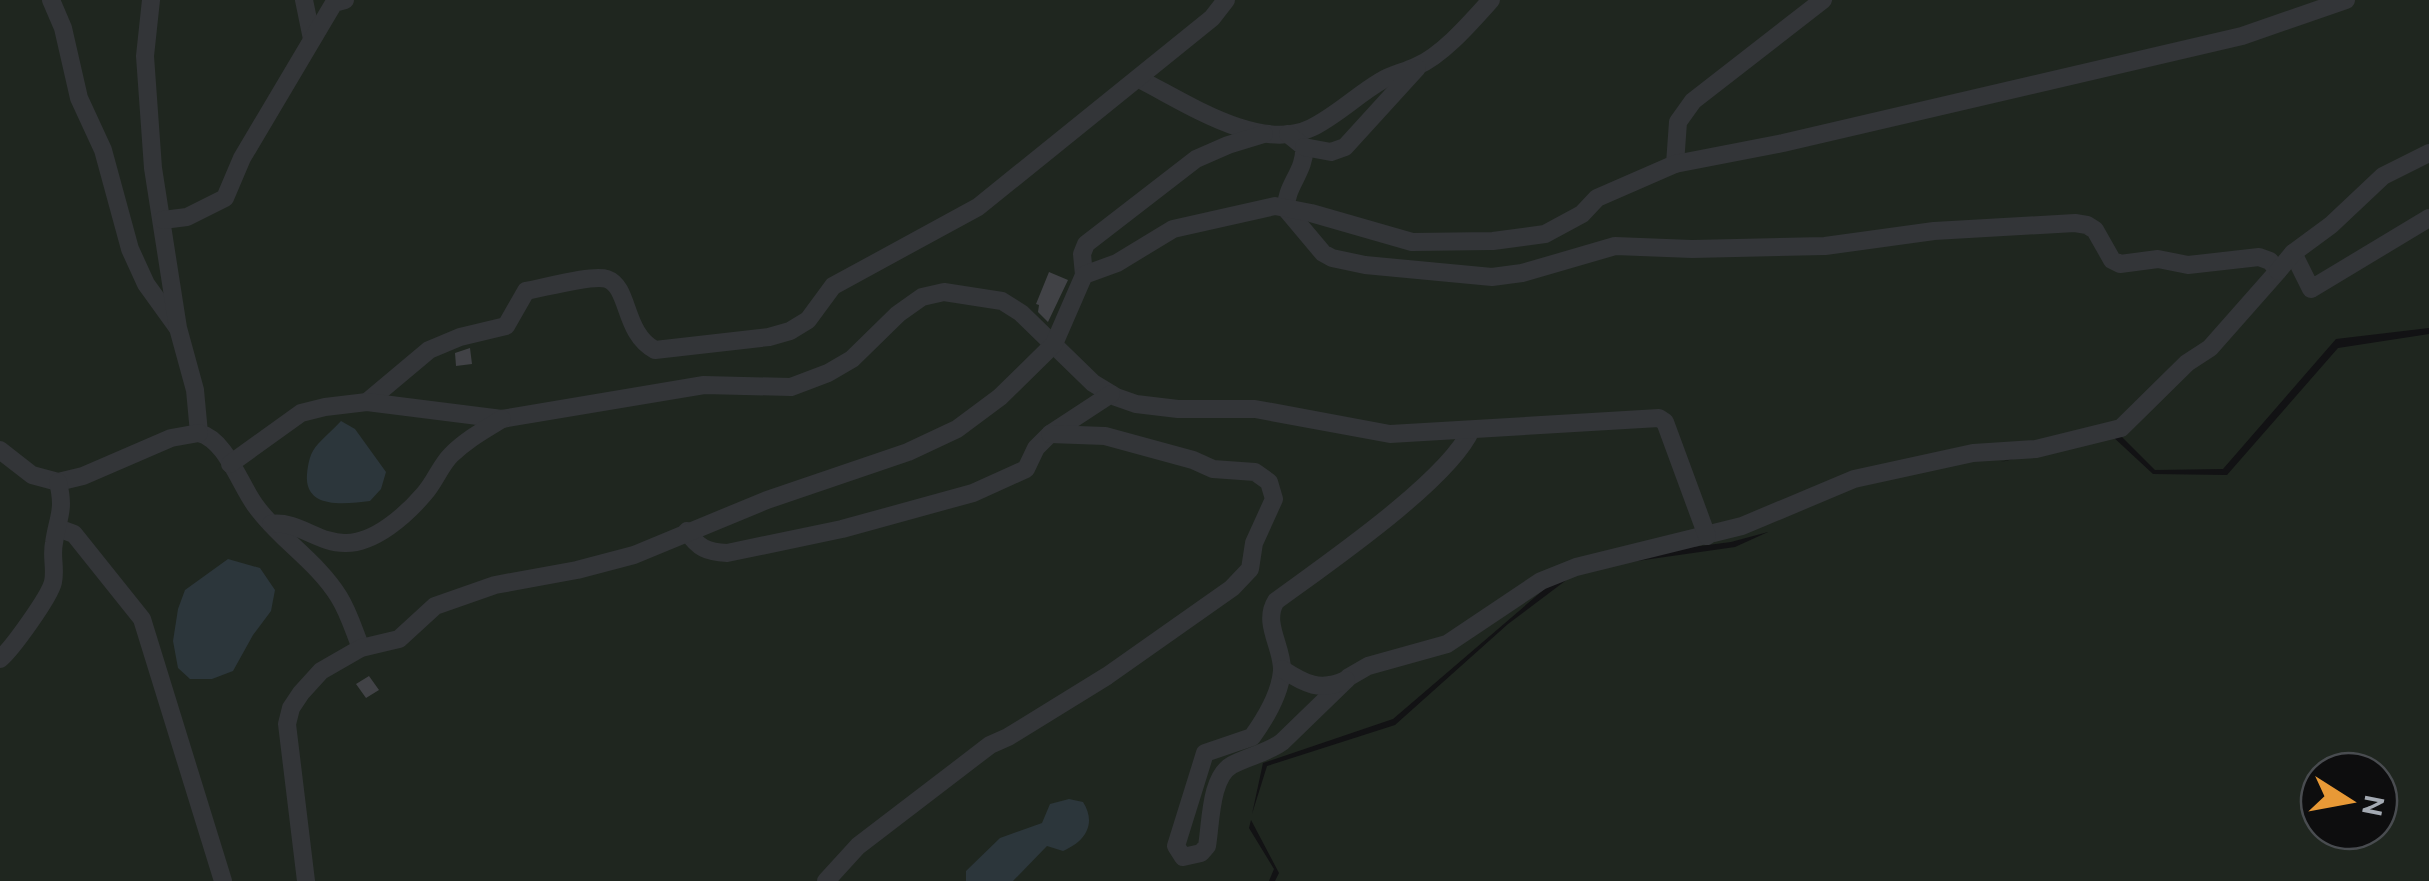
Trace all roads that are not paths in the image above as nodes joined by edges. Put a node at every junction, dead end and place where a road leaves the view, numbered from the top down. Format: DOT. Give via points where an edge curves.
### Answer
graph roads {
  1 [pos="51,0"];
  2 [pos="151,0"];
  3 [pos="304,0"];
  4 [pos="345,0"];
  5 [pos="1226,0"];
  6 [pos="1491,0"];
  7 [pos="1823,0"];
  8 [pos="2346,0"];
  9 [pos="312,39"];
  10 [pos="1418,66"];
  11 [pos="1139,79"];
  12 [pos="1264,134"];
  13 [pos="1288,134"];
  14 [pos="1304,147"];
  15 [pos="2429,153"];
  16 [pos="1675,164"];
  17 [pos="1286,209"];
  18 [pos="2429,218"];
  19 [pos="163,220"];
  20 [pos="2293,253"];
  21 [pos="2278,271"];
  22 [pos="1084,275"];
  23 [pos="178,328"];
  24 [pos="1054,344"];
  25 [pos="1111,394"];
  26 [pos="367,402"];
  27 [pos="502,418"];
  28 [pos="1471,430"];
  29 [pos="198,432"];
  30 [pos="1050,434"];
  31 [pos="0,450"];
  32 [pos="230,464"];
  33 [pos="58,482"];
  34 [pos="270,524"];
  35 [pos="58,528"];
  36 [pos="688,531"];
  37 [pos="1707,536"];
  38 [pos="361,648"];
  39 [pos="0,659"];
  40 [pos="1282,669"];
  41 [pos="1347,680"];
  42 [pos="1301,682"];
  43 [pos="1300,726"];
  44 [pos="223,881"];
  45 [pos="306,881"];
  46 [pos="826,881"];
  1 -- 23 [label="lane" via="130,249"];
  2 -- 19 [label="lane" via="146,56"];
  3 -- 9 [label="lane"];
  4 -- 9 [label="lane" via="334,4"];
  5 -- 11 [label="lane"];
  6 -- 10 [label="lane"];
  7 -- 16 [label="lane" via="1693,101 1678,122"];
  8 -- 16 [label="lane" via="2242,36"];
  9 -- 19 [label="lane" via="224,198 187,217"];
  10 -- 13 [label="lane" via="1381,81 1312,128"];
  10 -- 14 [label="lane" via="1345,147"];
  11 -- 12 [label="lane"];
  11 -- 26 [label="lane" via="978,206 833,286 808,320 790,331 654,350 636,335 618,288 596,278 526,291 506,326 429,350"];
  12 -- 13 [label="lane"];
  12 -- 22 [label="lane" via="1212,150 1175,174 1086,244"];
  13 -- 14 [label="lane"];
  14 -- 17 [label="lane"];
  15 -- 20 [label="lane" via="2383,176"];
  16 -- 17 [label="lane" via="1598,198 1545,234 1493,241 1412,242"];
  17 -- 21 [label="lane" via="1332,258 1492,277 1615,246 1825,246 2042,223 2088,225 2120,264 2259,257"];
  17 -- 22 [label="lane" via="1172,229"];
  18 -- 20 [label="lane" via="2311,289"];
  19 -- 23 [label="lane"];
  20 -- 21 [label="lane"];
  21 -- 37 [label="lane" via="2210,348 2121,428 1854,479"];
  22 -- 24 [label="lane"];
  23 -- 29 [label="lane"];
  24 -- 25 [label="lane"];
  24 -- 27 [label="lane" via="1002,301 944,292 898,314 828,374 792,387 704,385"];
  24 -- 36 [label="lane" via="957,428"];
  25 -- 28 [label="lane" via="1150,406 1255,409 1390,434"];
  25 -- 30 [label="lane"];
  26 -- 27 [label="lane"];
  26 -- 32 [label="lane" via="301,413"];
  27 -- 34 [label="lane" via="448,458 426,492 370,538 346,543"];
  28 -- 37 [label="lane" via="1659,418"];
  28 -- 40 [label="lane" via="1430,481 1276,600 1271,622"];
  29 -- 32 [label="lane" via="215,441"];
  29 -- 33 [label="lane"];
  30 -- 36 [label="lane" via="1026,468 932,505 726,553 696,546"];
  30 -- 46 [label="lane" via="1105,436 1213,470 1255,472 1269,482 1274,499 1250,569 1108,676 990,745 858,846"];
  31 -- 33 [label="lane" via="32,475"];
  32 -- 34 [label="lane"];
  33 -- 35 [label="lane"];
  34 -- 38 [label="lane" via="339,597"];
  35 -- 39 [label="lane" via="52,587"];
  35 -- 44 [label="lane" via="74,534 142,619"];
  36 -- 38 [label="lane" via="634,555 495,585 435,606 398,639"];
  37 -- 41 [label="lane" via="1576,567 1542,581 1447,644 1368,666"];
  38 -- 45 [label="lane" via="321,671 291,708 287,724"];
  40 -- 42 [label="lane"];
  40 -- 43 [label="lane" via="1252,737 1212,748 1201,759 1178,852 1192,856 1207,846 1220,776 1229,766 1270,751"];
  41 -- 42 [label="lane" via="1318,687"];
  41 -- 43 [label="lane"];
  42 -- 43 [label="lane"];
}
